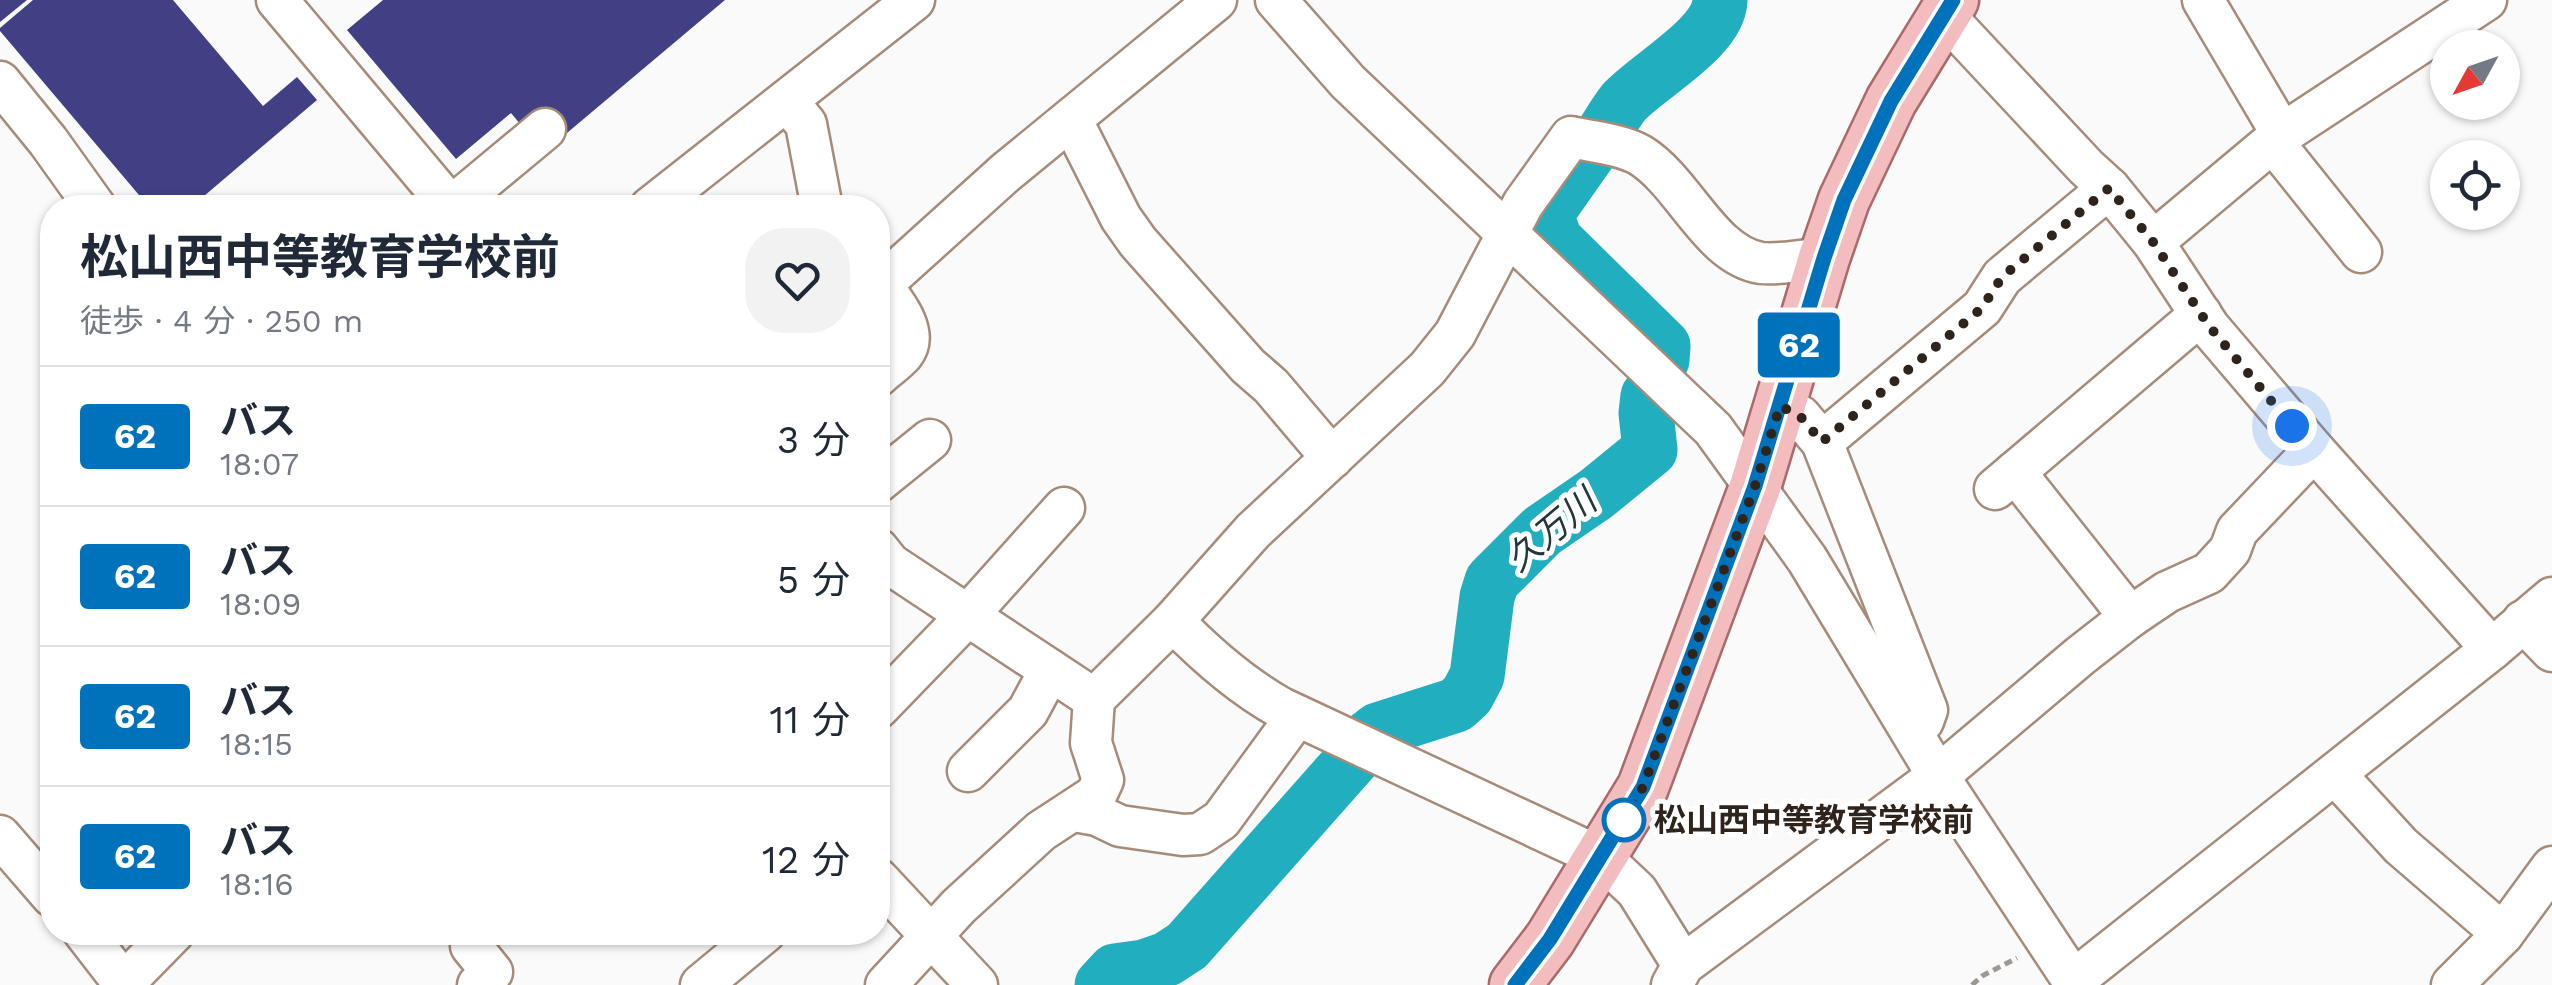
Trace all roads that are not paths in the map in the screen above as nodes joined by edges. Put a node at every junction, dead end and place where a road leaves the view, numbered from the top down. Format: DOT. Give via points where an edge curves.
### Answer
graph roads {
  1 [pos="277,0"];
  2 [pos="914,0"];
  3 [pos="1216,0"];
  4 [pos="1276,0"];
  5 [pos="2204,0"];
  6 [pos="2486,0"];
  7 [pos="1948,7"];
  8 [pos="0,82"];
  9 [pos="787,100"];
  10 [pos="1071,119"];
  11 [pos="546,130"];
  12 [pos="2277,138"];
  13 [pos="2109,188"];
  14 [pos="87,195"];
  15 [pos="440,195"];
  16 [pos="465,195"];
  17 [pos="666,195"];
  18 [pos="820,195"];
  19 [pos="1507,233"];
  20 [pos="2153,242"];
  21 [pos="2361,252"];
  22 [pos="1824,258"];
  23 [pos="890,273"];
  24 [pos="890,299"];
  25 [pos="2200,314"];
  26 [pos="890,365"];
  27 [pos="1780,406"];
  28 [pos="930,440"];
  29 [pos="1822,442"];
  30 [pos="2314,450"];
  31 [pos="1332,458"];
  32 [pos="890,472"];
  33 [pos="1755,486"];
  34 [pos="1064,508"];
  35 [pos="890,564"];
  36 [pos="2538,610"];
  37 [pos="968,615"];
  38 [pos="2130,617"];
  39 [pos="1173,621"];
  40 [pos="2492,650"];
  41 [pos="2552,651"];
  42 [pos="1050,670"];
  43 [pos="890,696"];
  44 [pos="1094,699"];
  45 [pos="1298,716"];
  46 [pos="1912,732"];
  47 [pos="968,771"];
  48 [pos="2335,774"];
  49 [pos="1938,776"];
  50 [pos="1075,811"];
  51 [pos="0,836"];
  52 [pos="1602,858"];
  53 [pos="2552,866"];
  54 [pos="40,882"];
  55 [pos="890,892"];
  56 [pos="2503,934"];
  57 [pos="930,936"];
  58 [pos="92,945"];
  59 [pos="157,945"];
  60 [pos="749,945"];
  61 [pos="1678,975"];
  62 [pos="113,980"];
  63 [pos="2461,982"];
  64 [pos="2075,983"];
  65 [pos="701,985"];
  66 [pos="886,985"];
  67 [pos="976,985"];
  68 [pos="1515,985"];
  1 -- 15 [label="street"];
  2 -- 9 [label="street"];
  3 -- 10 [label="street"];
  4 -- 19 [label="street" via="1348,82"];
  5 -- 12 [label="street"];
  6 -- 12 [label="street"];
  7 -- 13 [label="street"];
  7 -- 22 [label="main road" via="1891,101"];
  8 -- 14 [label="street"];
  9 -- 17 [label="street"];
  9 -- 18 [label="street" via="806,124"];
  10 -- 23 [label="street"];
  10 -- 31 [label="street" via="1138,242"];
  11 -- 16 [label="street"];
  12 -- 20 [label="street"];
  12 -- 21 [label="street"];
  13 -- 20 [label="street"];
  13 -- 29 [label="street" via="2002,277 1982,308"];
  19 -- 22 [label="street" via="1572,137 1637,154 1669,178 1732,251 1762,263"];
  19 -- 31 [label="street" via="1456,334"];
  19 -- 33 [label="street" via="1712,428"];
  20 -- 25 [label="street"];
  22 -- 27 [label="main road"];
  24 -- 26 [label="street" via="909,338"];
  25 -- 30 [label="street"];
  25 -- 38 [label="street" via="2005,480"];
  27 -- 29 [label="street" via="1800,416"];
  27 -- 33 [label="main road"];
  28 -- 32 [label="street"];
  29 -- 46 [label="street" via="1927,710"];
  30 -- 38 [label="street" via="2237,531 2230,550 2208,573"];
  30 -- 40 [label="street"];
  31 -- 39 [label="street" via="1253,531"];
  33 -- 46 [label="street"];
  33 -- 52 [label="main road" via="1643,787"];
  34 -- 37 [label="street"];
  35 -- 37 [label="street"];
  36 -- 40 [label="street"];
  36 -- 41 [label="street"];
  37 -- 42 [label="street"];
  37 -- 43 [label="street"];
  38 -- 49 [label="street"];
  39 -- 44 [label="street"];
  39 -- 45 [label="street" via="1248,690"];
  40 -- 48 [label="street"];
  42 -- 44 [label="street"];
  42 -- 47 [label="street" via="1028,712"];
  44 -- 50 [label="street" via="1091,743 1103,780"];
  45 -- 50 [label="street" via="1220,820 1200,834 1120,826"];
  45 -- 52 [label="street"];
  46 -- 49 [label="street"];
  48 -- 56 [label="street" via="2401,846"];
  48 -- 64 [label="street"];
  49 -- 61 [label="street"];
  49 -- 64 [label="street"];
  50 -- 57 [label="street" via="1041,831"];
  51 -- 54 [label="street"];
  52 -- 61 [label="street" via="1637,891"];
  52 -- 68 [label="main road"];
  53 -- 56 [label="street"];
  55 -- 57 [label="street"];
  56 -- 63 [label="street"];
  57 -- 66 [label="street"];
  57 -- 67 [label="street"];
  58 -- 62 [label="street"];
  59 -- 62 [label="street"];
  60 -- 65 [label="street"];
}
